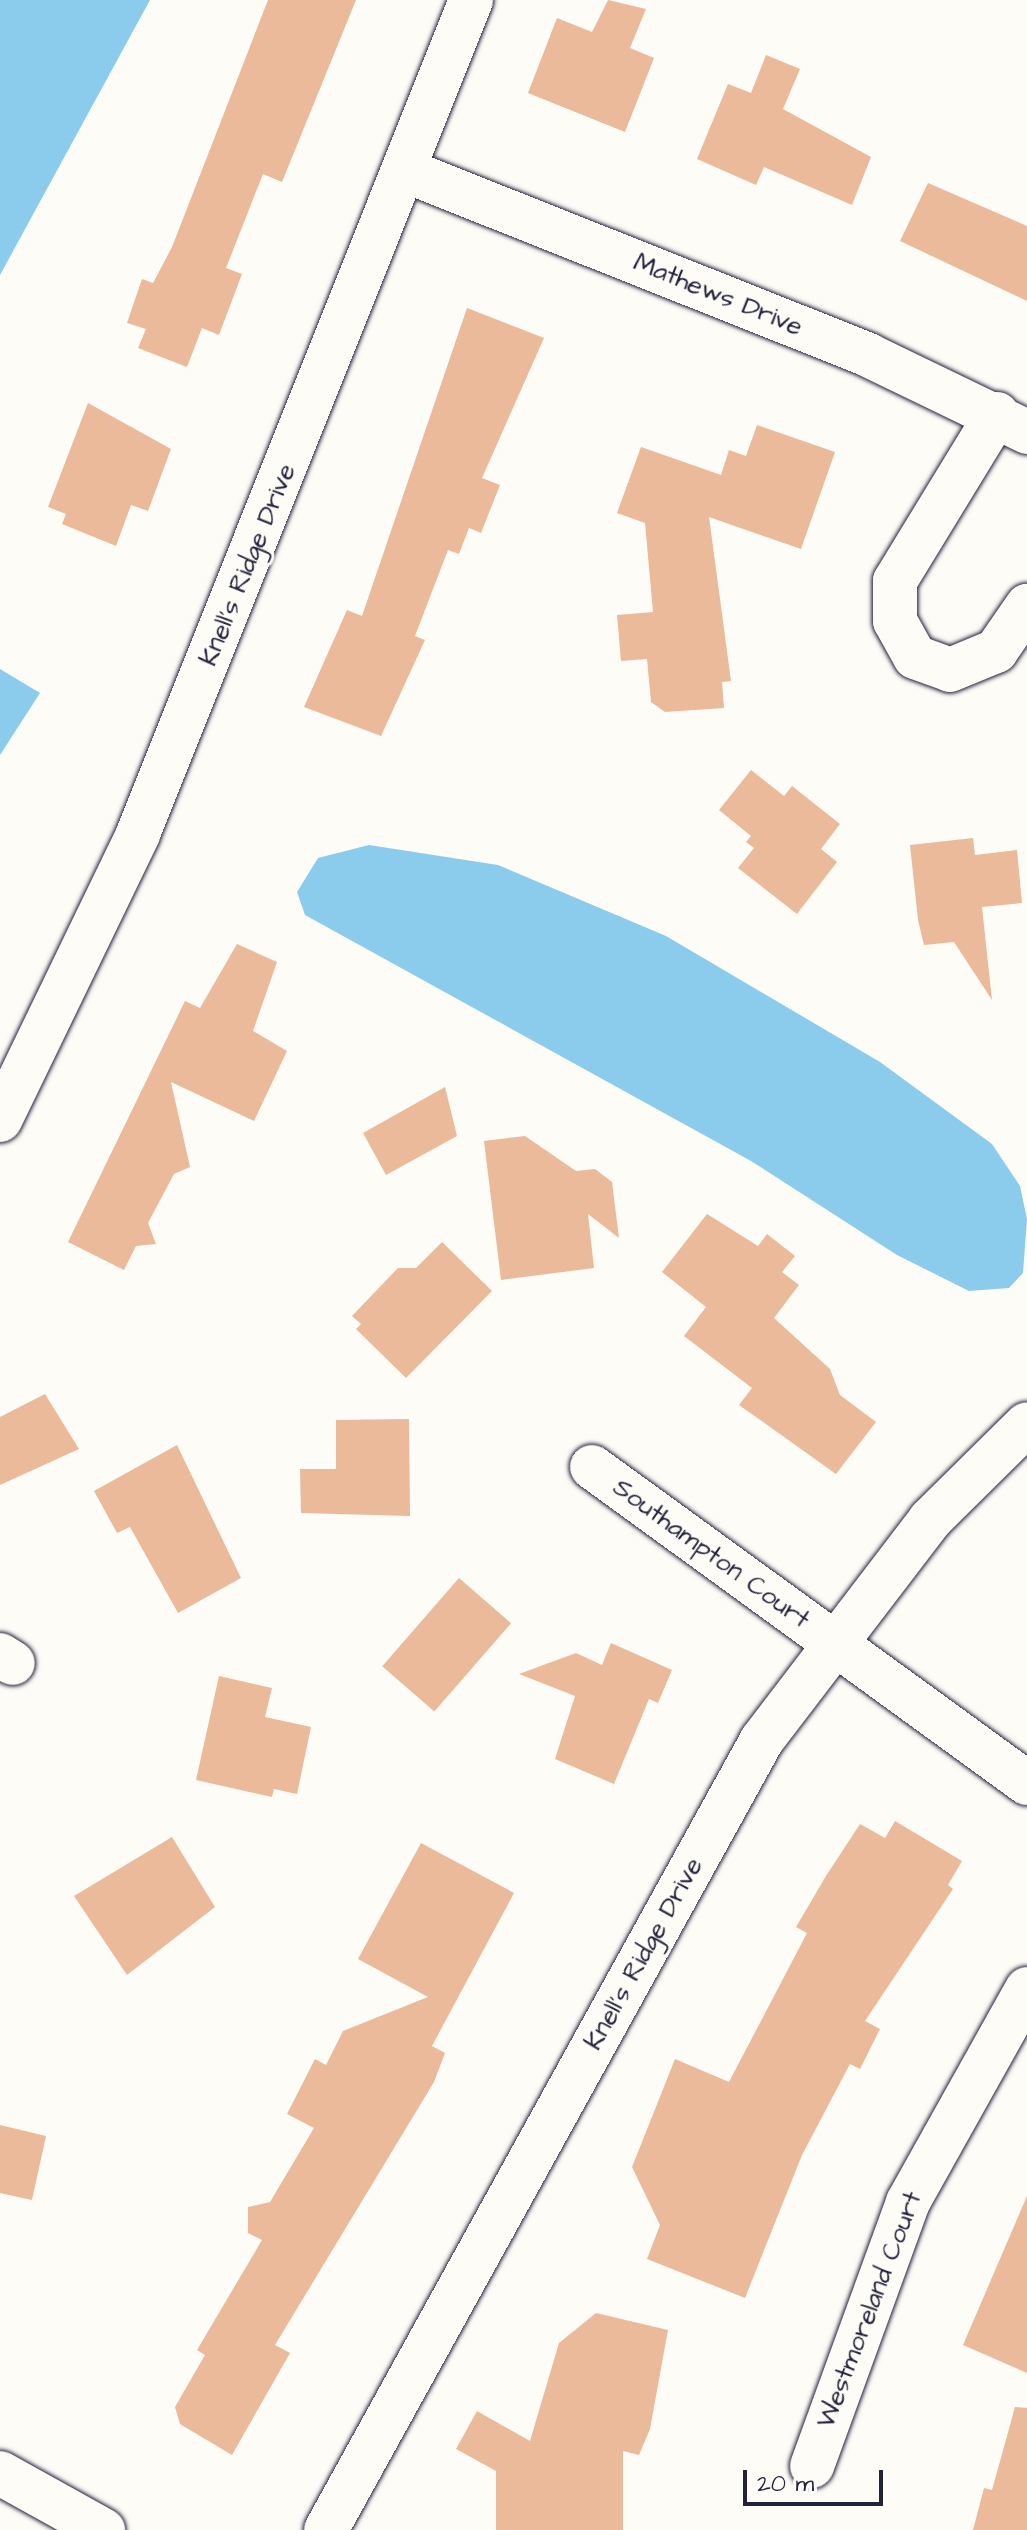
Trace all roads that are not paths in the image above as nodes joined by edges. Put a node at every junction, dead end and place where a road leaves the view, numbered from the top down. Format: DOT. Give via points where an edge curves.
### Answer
graph roads {
  1 [pos="471,0"];
  2 [pos="404,170"];
  3 [pos="1012,423"];
  4 [pos="1027,606"];
  5 [pos="0,1120"];
  6 [pos="1027,1424"];
  7 [pos="592,1467"];
  8 [pos="831,1642"];
  9 [pos="1027,1783"];
  10 [pos="1027,1989"];
  11 [pos="812,2466"];
  12 [pos="0,2473"];
  13 [pos="103,2530"];
  14 [pos="326,2530"];
  1 -- 2 [label="street, Knell's Ridge Drive"];
  2 -- 3 [label="street, Mathews Drive" via="868,355"];
  2 -- 5 [label="street, Knell's Ridge Drive" via="138,834"];
  3 -- 4 [label="street" via="895,581 895,621 915,657 950,670 996,651"];
  6 -- 8 [label="street, Knell's Ridge Drive" via="930,1520"];
  7 -- 8 [label="street, Southampton Court"];
  8 -- 9 [label="street, Southampton Court"];
  8 -- 14 [label="street, Knell's Ridge Drive" via="762,1740"];
  10 -- 11 [label="street, Westmoreland Court" via="908,2202"];
  12 -- 13 [label="street"];
}
